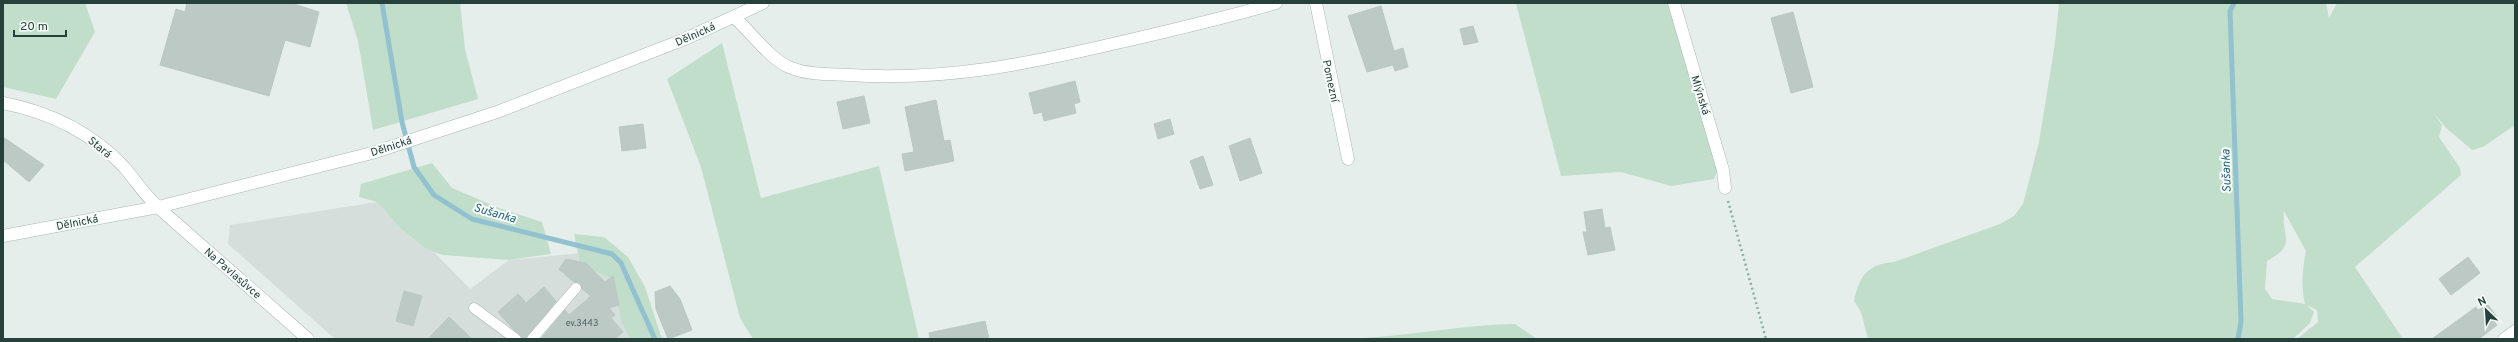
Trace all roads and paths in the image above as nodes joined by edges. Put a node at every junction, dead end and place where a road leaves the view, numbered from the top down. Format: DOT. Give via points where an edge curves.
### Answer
graph roads {
  1 [pos="763,3"];
  2 [pos="1276,3"];
  3 [pos="1316,3"];
  4 [pos="1674,3"];
  5 [pos="734,17"];
  6 [pos="3,102"];
  7 [pos="1348,159"];
  8 [pos="1725,188"];
  9 [pos="158,207"];
  10 [pos="3,234"];
  11 [pos="576,288"];
  12 [pos="474,308"];
  13 [pos="2515,331"];
  14 [pos="308,339"];
  15 [pos="516,339"];
  16 [pos="532,339"];
  17 [pos="1766,339"];
  18 [pos="2504,339"];
  1 -- 5 [label="street, Dělnická"];
  2 -- 5 [label="street" via="1226,18 1031,64 960,74 915,76 875,77 790,68 771,55 754,34"];
  3 -- 7 [label="street, Pomezní"];
  4 -- 8 [label="street, Mlýnská" via="1723,170"];
  5 -- 9 [label="street, Dělnická" via="685,39 474,119 372,153"];
  6 -- 9 [label="street, Stará" via="57,120 94,139"];
  8 -- 17 [label="path"];
  9 -- 10 [label="street, Dělnická" via="28,232"];
  9 -- 14 [label="street, Na Pavlasůvce"];
  11 -- 16 [label="lane"];
  12 -- 15 [label="lane"];
  13 -- 18 [label="street"];
}
